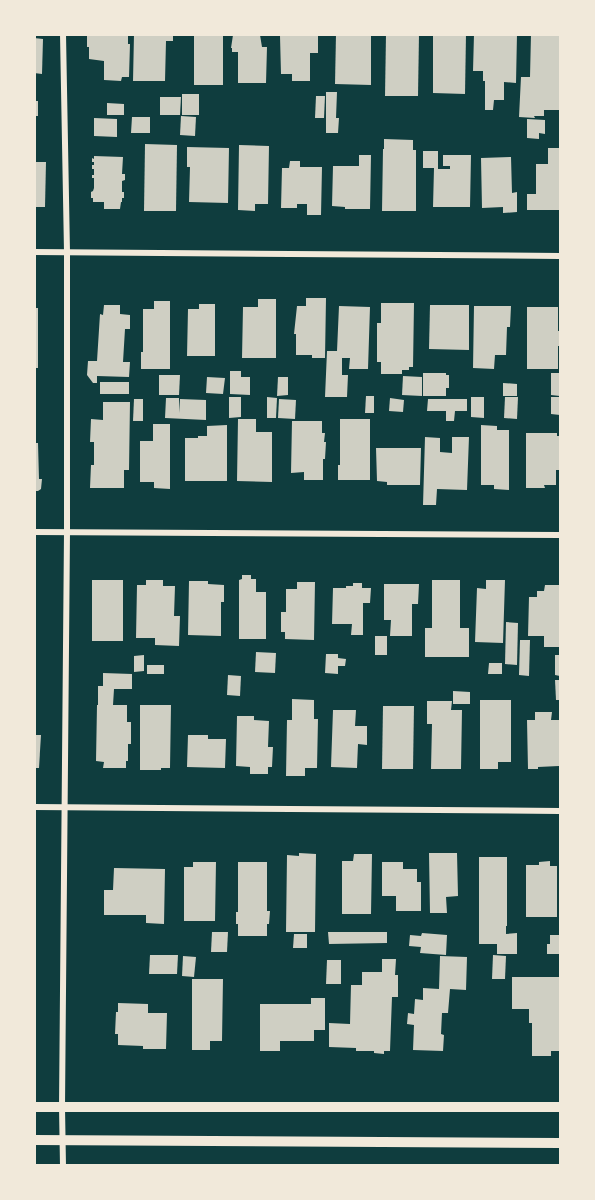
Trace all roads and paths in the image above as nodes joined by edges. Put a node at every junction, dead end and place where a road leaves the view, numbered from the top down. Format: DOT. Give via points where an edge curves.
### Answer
graph roads {
  1 [pos="63,34"];
  2 [pos="34,252"];
  3 [pos="67,252"];
  4 [pos="561,256"];
  5 [pos="34,532"];
  6 [pos="67,532"];
  7 [pos="561,535"];
  8 [pos="34,807"];
  9 [pos="64,807"];
  10 [pos="561,811"];
  11 [pos="34,1107"];
  12 [pos="62,1107"];
  13 [pos="561,1107"];
  14 [pos="34,1140"];
  15 [pos="63,1140"];
  16 [pos="561,1143"];
  17 [pos="63,1166"];
  1 -- 3 [label="street"];
  2 -- 3 [label="street"];
  3 -- 4 [label="street"];
  3 -- 6 [label="street"];
  5 -- 6 [label="street"];
  6 -- 7 [label="street"];
  6 -- 9 [label="street"];
  8 -- 9 [label="street"];
  9 -- 10 [label="street"];
  9 -- 12 [label="street"];
  11 -- 12 [label="street"];
  12 -- 13 [label="street"];
  12 -- 15 [label="street"];
  14 -- 15 [label="street"];
  15 -- 16 [label="street"];
  15 -- 17 [label="street"];
}
